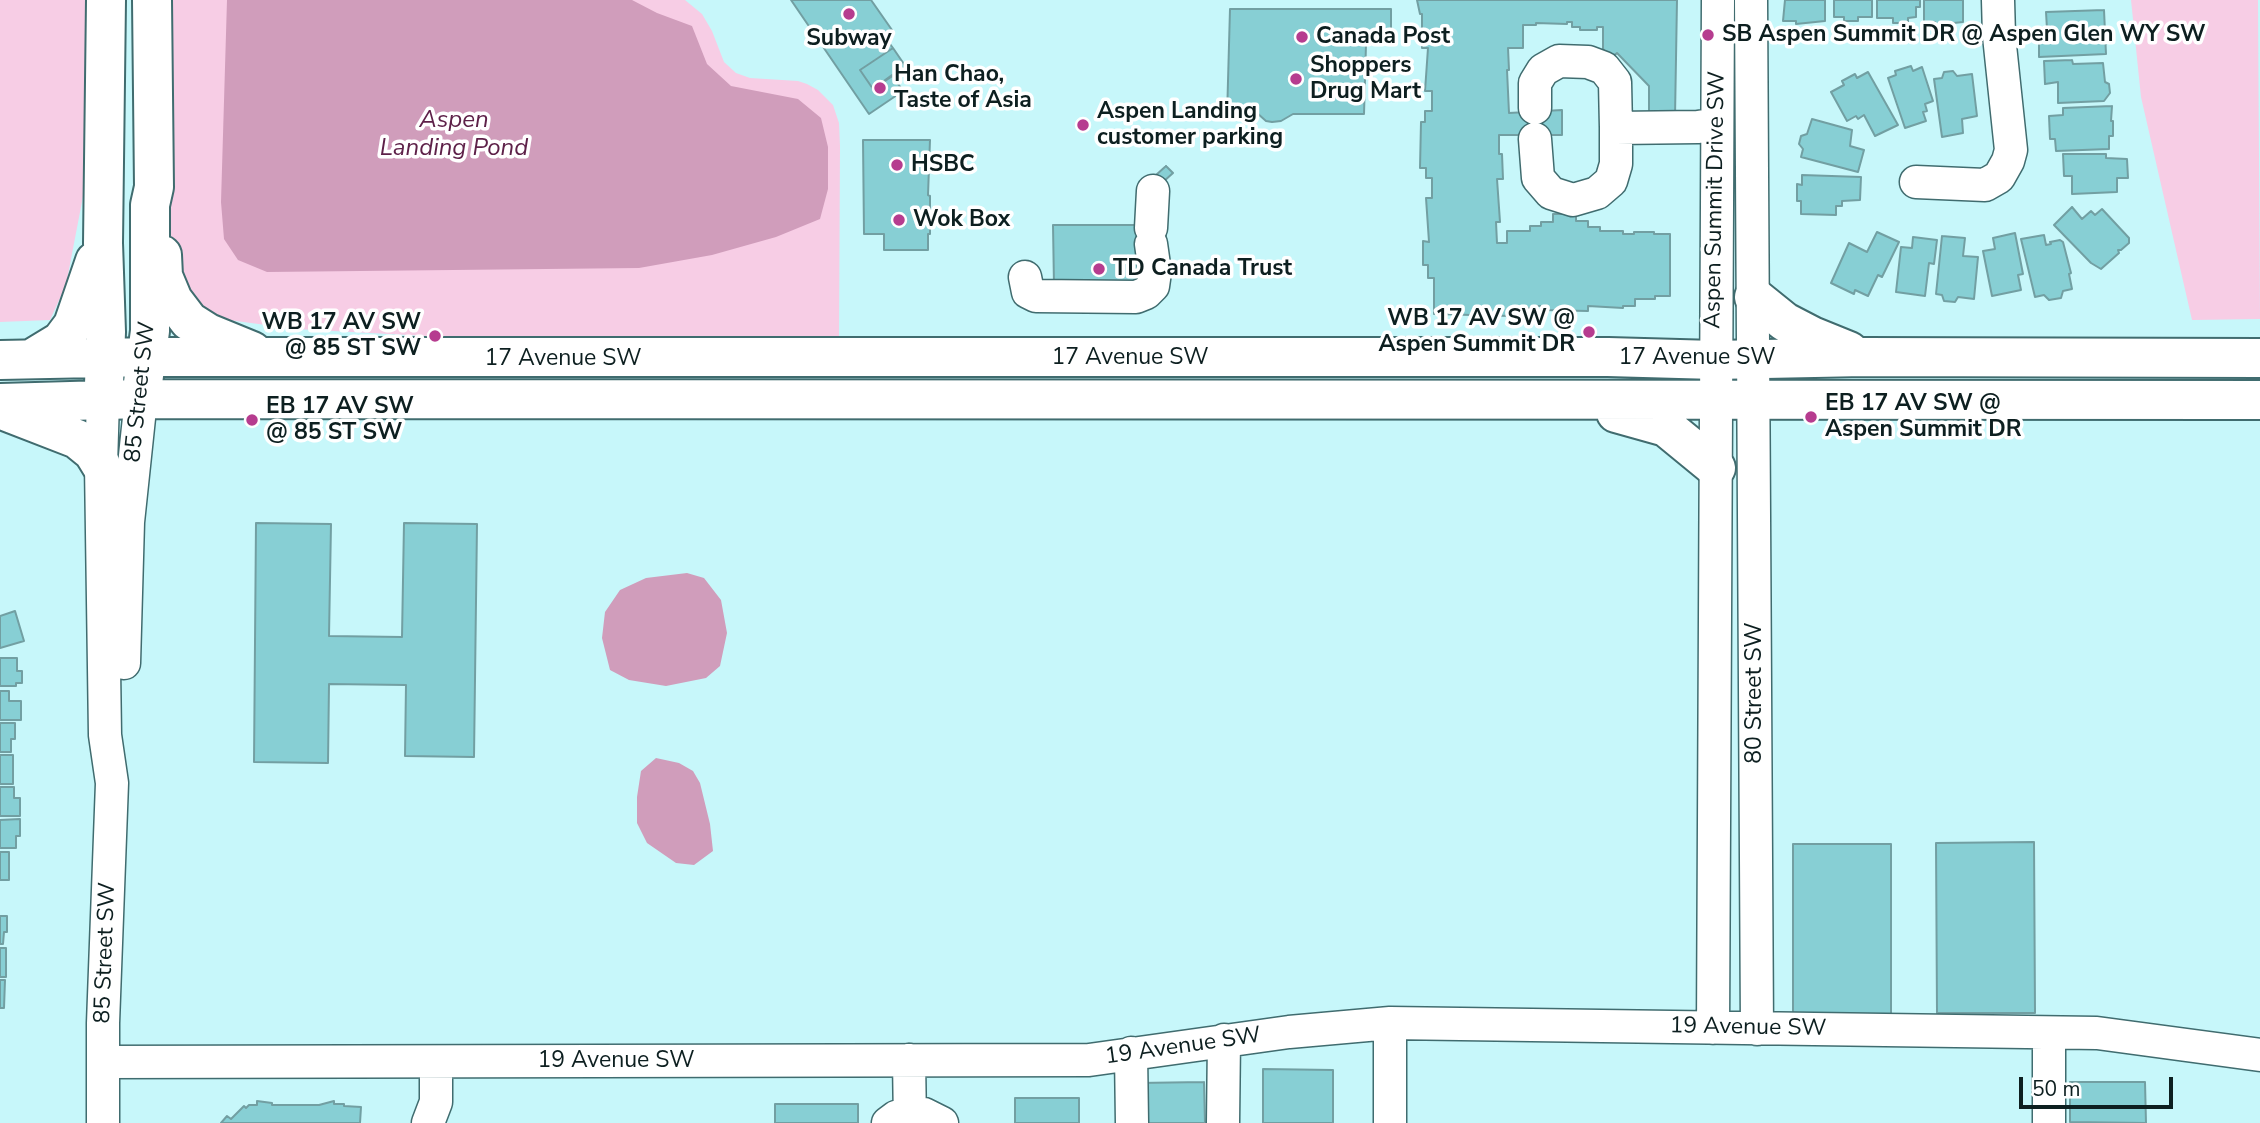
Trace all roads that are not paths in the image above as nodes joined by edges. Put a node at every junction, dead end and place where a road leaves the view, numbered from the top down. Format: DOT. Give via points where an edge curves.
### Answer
graph roads {
  1 [pos="106,0"];
  2 [pos="152,0"];
  3 [pos="1718,0"];
  4 [pos="1751,0"];
  5 [pos="1998,0"];
  6 [pos="1717,124"];
  7 [pos="1616,128"];
  8 [pos="1916,182"];
  9 [pos="154,187"];
  10 [pos="1153,191"];
  11 [pos="103,243"];
  12 [pos="1025,277"];
  13 [pos="1754,297"];
  14 [pos="147,357"];
  15 [pos="1864,357"];
  16 [pos="105,358"];
  17 [pos="270,358"];
  18 [pos="558,358"];
  19 [pos="872,358"];
  20 [pos="1393,358"];
  21 [pos="1754,358"];
  22 [pos="2194,358"];
  23 [pos="2260,358"];
  24 [pos="16,359"];
  25 [pos="1715,359"];
  26 [pos="141,399"];
  27 [pos="558,399"];
  28 [pos="1393,399"];
  29 [pos="1715,399"];
  30 [pos="1754,399"];
  31 [pos="2194,399"];
  32 [pos="103,400"];
  33 [pos="873,400"];
  34 [pos="2260,400"];
  35 [pos="1577,401"];
  36 [pos="0,403"];
  37 [pos="0,410"];
  38 [pos="101,466"];
  39 [pos="1716,468"];
  40 [pos="1756,780"];
  41 [pos="1714,781"];
  42 [pos="112,783"];
  43 [pos="1390,1023"];
  44 [pos="1713,1028"];
  45 [pos="1757,1029"];
  46 [pos="2049,1033"];
  47 [pos="1224,1040"];
  48 [pos="1131,1053"];
  49 [pos="2260,1055"];
  50 [pos="909,1060"];
  51 [pos="103,1062"];
  52 [pos="436,1062"];
  53 [pos="903,1120"];
  54 [pos="103,1123"];
  55 [pos="428,1123"];
  56 [pos="942,1123"];
  57 [pos="1132,1123"];
  58 [pos="1223,1123"];
  59 [pos="1390,1123"];
  60 [pos="2049,1123"];
  1 -- 11 [label="main road, 85 Street SW"];
  2 -- 9 [label="main road, 85 Street SW"];
  3 -- 6 [label="street, Aspen Summit Drive SW"];
  4 -- 13 [label="street, Aspen Summit Drive SW"];
  5 -- 8 [label="street" via="2011,150 2008,161 1999,177 1985,185"];
  6 -- 7 [label="street"];
  6 -- 25 [label="street, Aspen Summit Drive SW"];
  7 -- 7 [label="street" via="1611,181 1597,193 1573,200 1551,193 1538,177 1535,83 1543,70 1559,61 1604,68 1615,82"];
  9 -- 14 [label="main road, 85 Street SW"];
  9 -- 17 [label="main road" via="163,276 173,300 189,321 208,333"];
  10 -- 12 [label="street" via="1155,272 1153,286 1146,293 1136,297 1036,296 1028,292"];
  11 -- 16 [label="main road, 85 Street SW"];
  11 -- 24 [label="main road" via="73,325 61,341"];
  13 -- 15 [label="main road" via="1812,336"];
  13 -- 21 [label="street, Aspen Summit Drive SW"];
  14 -- 16 [label="main road, 17 Avenue SW"];
  14 -- 17 [label="main road, 17 Avenue SW"];
  14 -- 26 [label="main road, 85 Street SW"];
  15 -- 21 [label="main road, 17 Avenue SW"];
  15 -- 22 [label="main road, 17 Avenue SW"];
  16 -- 24 [label="main road, 17 Avenue SW"];
  16 -- 32 [label="main road, 85 Street SW"];
  17 -- 18 [label="main road, 17 Avenue SW"];
  18 -- 19 [label="main road, 17 Avenue SW"];
  18 -- 27 [label="main road"];
  19 -- 20 [label="main road, 17 Avenue SW"];
  19 -- 33 [label="main road"];
  20 -- 25 [label="main road, 17 Avenue SW"];
  20 -- 28 [label="street"];
  21 -- 25 [label="main road, 17 Avenue SW"];
  21 -- 30 [label="street, 80 Street SW"];
  22 -- 23 [label="main road, 17 Avenue SW"];
  22 -- 31 [label="main road"];
  25 -- 29 [label="street, Aspen Summit Drive SW"];
  26 -- 27 [label="main road, 17 Avenue SW"];
  26 -- 32 [label="main road, 17 Avenue SW"];
  26 -- 42 [label="street, 85 Street SW" via="128,522 122,734"];
  27 -- 33 [label="main road, 17 Avenue SW"];
  28 -- 33 [label="main road, 17 Avenue SW"];
  28 -- 35 [label="main road, 17 Avenue SW"];
  29 -- 30 [label="main road, 17 Avenue SW"];
  29 -- 35 [label="main road, 17 Avenue SW"];
  29 -- 39 [label="street, 80 Street SW"];
  30 -- 31 [label="main road, 17 Avenue SW"];
  30 -- 40 [label="street, 80 Street SW"];
  31 -- 34 [label="main road, 17 Avenue SW"];
  32 -- 36 [label="main road, 17 Avenue SW"];
  32 -- 38 [label="street, 85 Street SW"];
  35 -- 39 [label="main road" via="1666,427"];
  37 -- 38 [label="main road" via="77,439"];
  38 -- 42 [label="street, 85 Street SW" via="105,735"];
  39 -- 41 [label="street, 80 Street SW"];
  40 -- 41 [label="street"];
  40 -- 45 [label="street, 80 Street SW"];
  41 -- 44 [label="street, 80 Street SW"];
  42 -- 51 [label="street, 85 Street SW"];
  43 -- 44 [label="street, 19 Avenue SW"];
  43 -- 47 [label="street, 19 Avenue SW"];
  43 -- 59 [label="street"];
  44 -- 45 [label="street, 19 Avenue SW"];
  45 -- 46 [label="street, 19 Avenue SW"];
  46 -- 49 [label="street, 19 Avenue SW" via="2097,1033"];
  46 -- 60 [label="street"];
  47 -- 48 [label="street, 19 Avenue SW"];
  47 -- 58 [label="street"];
  48 -- 50 [label="street, 19 Avenue SW" via="1089,1060"];
  48 -- 57 [label="street"];
  50 -- 52 [label="street, 19 Avenue SW"];
  50 -- 53 [label="street"];
  51 -- 52 [label="street, 19 Avenue SW"];
  51 -- 54 [label="street, 85 Street SW"];
  52 -- 55 [label="street" via="436,1101"];
  53 -- 56 [label="street" via="924,1114"];
}
